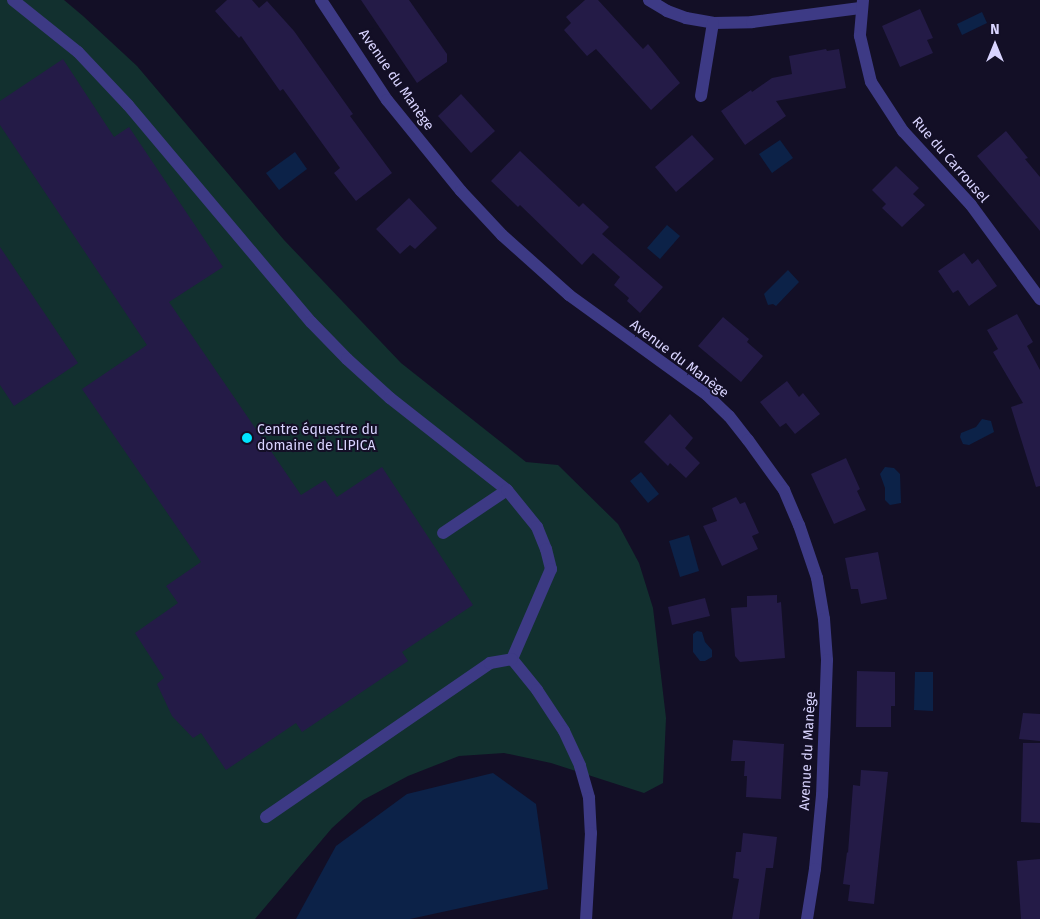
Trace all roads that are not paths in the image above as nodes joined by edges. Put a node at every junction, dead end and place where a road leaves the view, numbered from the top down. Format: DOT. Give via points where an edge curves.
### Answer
graph roads {
  1 [pos="13,0"];
  2 [pos="321,0"];
  3 [pos="649,0"];
  4 [pos="862,4"];
  5 [pos="713,23"];
  6 [pos="701,96"];
  7 [pos="1040,300"];
  8 [pos="507,490"];
  9 [pos="443,533"];
  10 [pos="512,659"];
  11 [pos="266,818"];
  12 [pos="586,919"];
  13 [pos="807,919"];
  1 -- 8 [label="street" via="78,52 122,99 311,322 347,359 390,398"];
  2 -- 13 [label="street, Avenue du Manège" via="388,100 461,191 502,235 568,295 707,395 748,440 784,490 800,525 817,578 827,660 822,795"];
  3 -- 5 [label="street" via="686,18"];
  4 -- 5 [label="street" via="752,22"];
  4 -- 7 [label="street, Rue du Carrousel" via="860,36 871,82 903,131 971,205"];
  5 -- 6 [label="street"];
  8 -- 9 [label="street"];
  8 -- 10 [label="street" via="537,527 550,569"];
  10 -- 11 [label="street" via="490,663"];
  10 -- 12 [label="street" via="564,730 589,798 591,833"];
}
